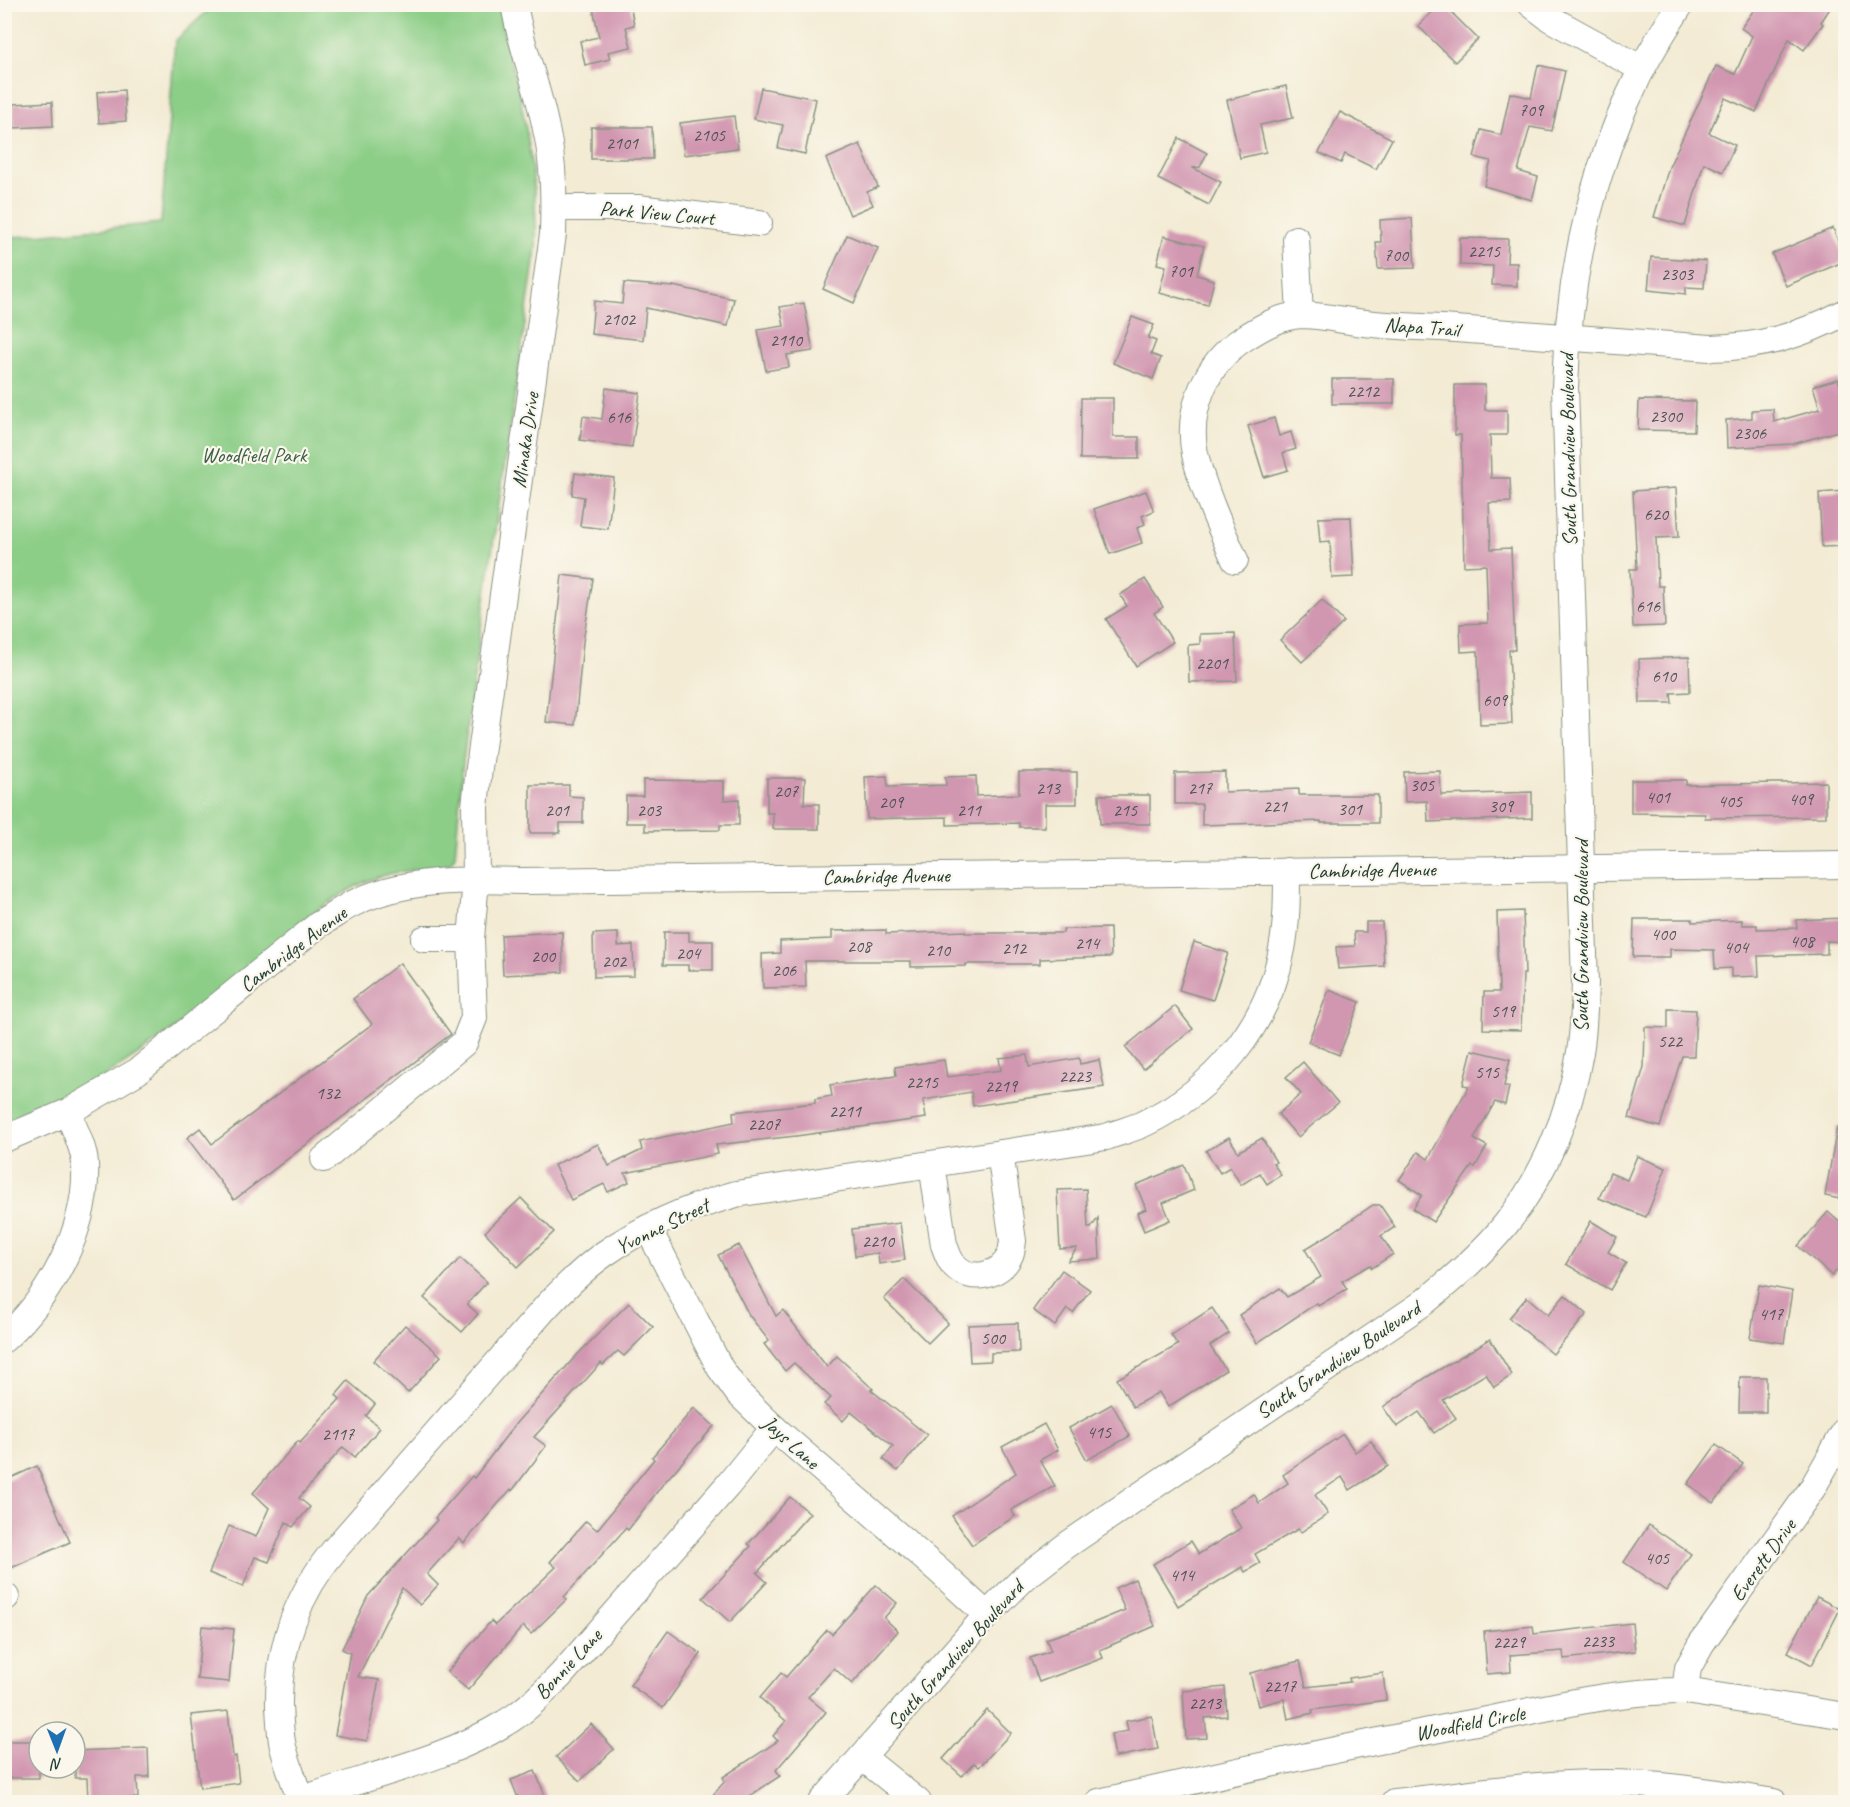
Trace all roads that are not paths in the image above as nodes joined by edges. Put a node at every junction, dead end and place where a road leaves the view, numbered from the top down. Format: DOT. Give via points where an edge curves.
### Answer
graph roads {
  1 [pos="514,4"];
  2 [pos="1530,4"];
  3 [pos="1680,4"];
  4 [pos="1642,69"];
  5 [pos="554,208"];
  6 [pos="759,223"];
  7 [pos="1296,238"];
  8 [pos="1845,312"];
  9 [pos="1300,315"];
  10 [pos="1566,338"];
  11 [pos="1235,560"];
  12 [pos="1845,865"];
  13 [pos="1581,868"];
  14 [pos="1287,871"];
  15 [pos="476,879"];
  16 [pos="423,939"];
  17 [pos="471,939"];
  18 [pos="68,1112"];
  19 [pos="4,1139"];
  20 [pos="1000,1153"];
  21 [pos="324,1159"];
  22 [pos="932,1164"];
  23 [pos="648,1228"];
  24 [pos="4,1340"];
  25 [pos="774,1428"];
  26 [pos="1845,1429"];
  27 [pos="987,1615"];
  28 [pos="1685,1691"];
  29 [pos="1845,1716"];
  30 [pos="862,1757"];
  31 [pos="298,1801"];
  32 [pos="822,1803"];
  33 [pos="918,1803"];
  34 [pos="1099,1803"];
  35 [pos="1394,1803"];
  36 [pos="1774,1803"];
  1 -- 5 [label="street, Minaka Drive" via="546,129"];
  2 -- 4 [label="street"];
  3 -- 4 [label="street, South Grandview Boulevard"];
  4 -- 10 [label="street, South Grandview Boulevard" via="1594,190 1577,257"];
  5 -- 6 [label="street, Park View Court" via="638,208"];
  5 -- 15 [label="street, Minaka Drive" via="552,258 479,768"];
  7 -- 9 [label="street"];
  8 -- 10 [label="street, Napa Trail" via="1787,337 1732,347"];
  9 -- 10 [label="street, Napa Trail"];
  9 -- 11 [label="street, Napa Trail" via="1264,326 1233,345 1212,368 1195,410 1195,454"];
  10 -- 13 [label="street, South Grandview Boulevard"];
  12 -- 13 [label="street, Cambridge Avenue"];
  13 -- 14 [label="street, Cambridge Avenue"];
  13 -- 27 [label="street, South Grandview Boulevard" via="1585,983 1575,1080 1545,1161 1507,1223 1475,1258 1423,1303 1067,1545 1024,1578"];
  14 -- 15 [label="street, Cambridge Avenue"];
  14 -- 20 [label="street, Yvonne Street" via="1287,911 1278,967 1257,1018 1216,1074 1183,1102 1143,1124 1106,1137"];
  15 -- 17 [label="street, Minaka Drive"];
  15 -- 18 [label="street, Cambridge Avenue" via="407,886 351,905 283,952 138,1071"];
  16 -- 17 [label="street"];
  17 -- 21 [label="street, Minaka Drive" via="474,1018 464,1042"];
  18 -- 19 [label="street, Cambridge Avenue"];
  18 -- 24 [label="street" via="86,1162 84,1201 58,1271"];
  20 -- 22 [label="street, Yvonne Street"];
  20 -- 22 [label="street" via="1013,1241 1005,1263 984,1276 964,1273 948,1256"];
  22 -- 23 [label="street, Yvonne Street" via="736,1194 700,1204"];
  23 -- 25 [label="street, Jays Lane" via="720,1368 738,1393"];
  23 -- 31 [label="street, Yvonne Street" via="604,1254 546,1307 336,1548 312,1581 290,1626 279,1683 283,1747"];
  25 -- 27 [label="street, Jays Lane"];
  25 -- 31 [label="street, Bonnie Lane" via="536,1700 506,1723 477,1738"];
  26 -- 28 [label="street, Everett Drive" via="1807,1498 1701,1644 1688,1668"];
  27 -- 30 [label="street, South Grandview Boulevard"];
  28 -- 29 [label="street, Woodfield Circle"];
  28 -- 34 [label="street, Woodfield Circle" via="1619,1695 1393,1737"];
  30 -- 32 [label="street, South Grandview Boulevard"];
  30 -- 33 [label="street"];
  35 -- 36 [label="street" via="1543,1785 1603,1783 1673,1787"];
}
